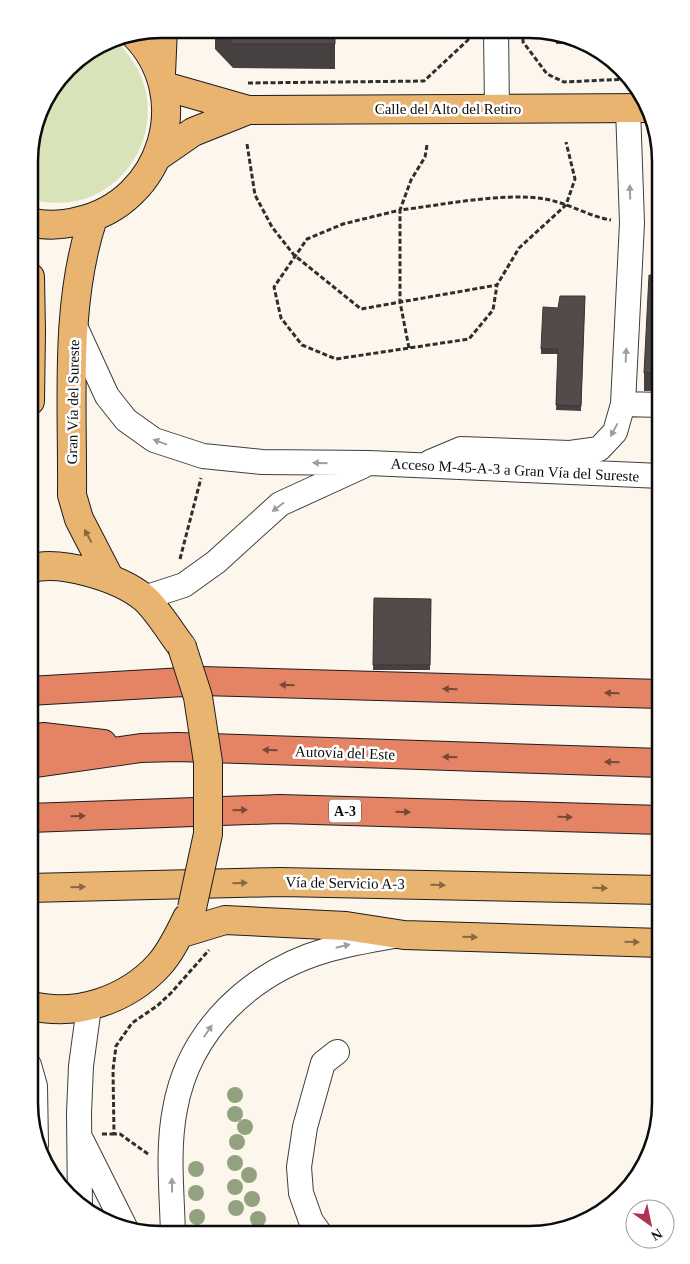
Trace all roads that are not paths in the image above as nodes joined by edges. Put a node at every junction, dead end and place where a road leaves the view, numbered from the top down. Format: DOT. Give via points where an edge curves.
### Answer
graph roads {
  1 [pos="163,38"];
  2 [pos="496,38"];
  3 [pos="140,40"];
  4 [pos="162,80"];
  5 [pos="638,108"];
  6 [pos="497,109"];
  7 [pos="248,110"];
  8 [pos="158,157"];
  9 [pos="92,218"];
  10 [pos="38,222"];
  11 [pos="74,324"];
  12 [pos="623,404"];
  13 [pos="652,405"];
  14 [pos="369,463"];
  15 [pos="422,465"];
  16 [pos="652,476"];
  17 [pos="38,568"];
  18 [pos="110,579"];
  19 [pos="144,598"];
  20 [pos="38,690"];
  21 [pos="652,694"];
  22 [pos="38,738"];
  23 [pos="141,748"];
  24 [pos="38,763"];
  25 [pos="652,763"];
  26 [pos="38,818"];
  27 [pos="652,820"];
  28 [pos="38,888"];
  29 [pos="652,890"];
  30 [pos="200,917"];
  31 [pos="404,934"];
  32 [pos="652,943"];
  33 [pos="90,1007"];
  34 [pos="38,1008"];
  35 [pos="337,1052"];
  36 [pos="79,1134"];
  37 [pos="80,1195"];
  38 [pos="122,1220"];
  39 [pos="173,1226"];
  40 [pos="315,1226"];
  1 -- 4 [label="main road"];
  2 -- 6 [label="street"];
  3 -- 4 [label="main road"];
  4 -- 7 [label="main road, Calle del Alto del Retiro"];
  4 -- 8 [label="main road" via="167,122"];
  5 -- 6 [label="main road, Calle del Alto del Retiro"];
  12 -- 5 [label="street, one-way"];
  6 -- 7 [label="main road, Calle del Alto del Retiro"];
  7 -- 8 [label="main road, Calle del Alto del Retiro" via="193,132"];
  8 -- 9 [label="main road" via="142,183 119,204"];
  9 -- 10 [label="main road" via="64,224"];
  9 -- 11 [label="main road, Gran Vía del Sureste" via="78,273"];
  14 -- 11 [label="street, Acceso M-45-A-3 a Gran Vía del Sureste, one-way" via="262,462 203,456 154,440 126,420 107,396"];
  18 -- 11 [label="main road, Gran Vía del Sureste, one-way" via="79,519 72,495"];
  12 -- 13 [label="street"];
  12 -- 15 [label="street, one-way" via="615,432 599,449 570,454 461,449"];
  14 -- 15 [label="street, Acceso M-45-A-3 a Gran Vía del Sureste"];
  14 -- 19 [label="street, one-way" via="280,504 216,562 184,585"];
  15 -- 16 [label="street, Acceso M-45-A-3 a Gran Vía del Sureste"];
  17 -- 18 [label="main road" via="60,567"];
  18 -- 19 [label="main road"];
  19 -- 30 [label="main road, bridge" via="182,647 198,697 208,762 208,834"];
  21 -- 20 [label="highway, one-way" via="201,681"];
  22 -- 23 [label="highway"];
  23 -- 24 [label="highway, Autovía del Este"];
  25 -- 23 [label="highway, Autovía del Este, one-way"];
  26 -- 27 [label="highway, A-3, one-way" via="280,809"];
  28 -- 29 [label="main road, Vía de Servicio A-3, one-way" via="280,882"];
  30 -- 31 [label="main road" via="346,926"];
  30 -- 33 [label="main road" via="179,934 159,964 131,989"];
  31 -- 32 [label="main road, one-way"];
  39 -- 31 [label="street, one-way" via="175,1108 184,1074 209,1028 248,988 292,963 326,950"];
  33 -- 34 [label="main road" via="48,1011"];
  33 -- 36 [label="street" via="82,1066"];
  35 -- 40 [label="street" via="322,1064 305,1127 299,1167 301,1193"];
  36 -- 37 [label="street"];
  36 -- 38 [label="street"];
}
